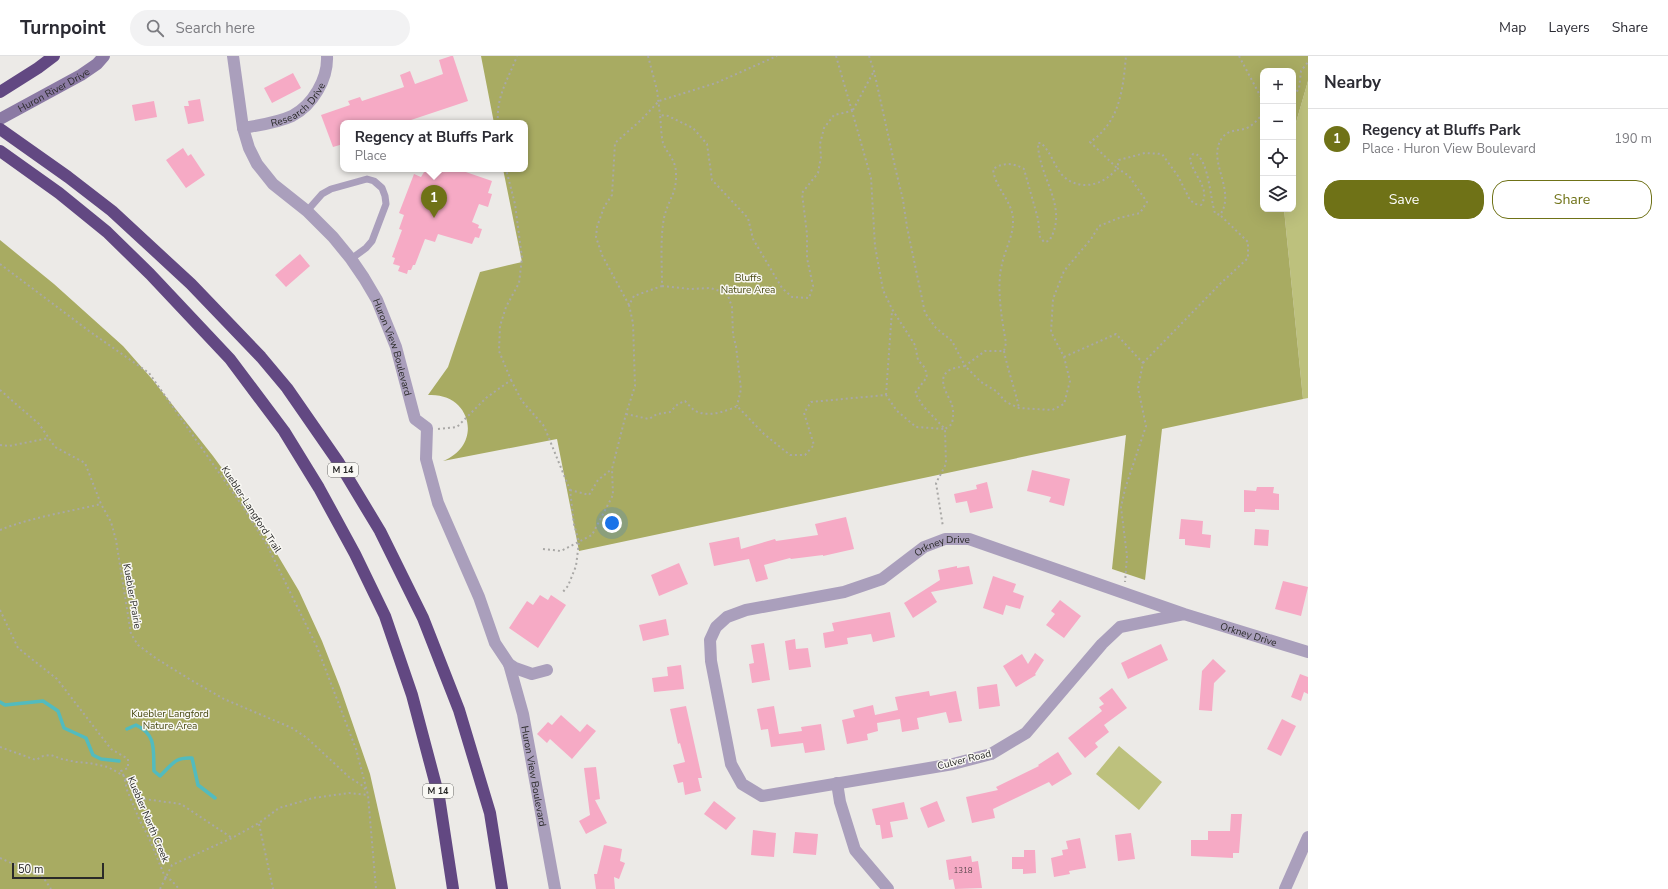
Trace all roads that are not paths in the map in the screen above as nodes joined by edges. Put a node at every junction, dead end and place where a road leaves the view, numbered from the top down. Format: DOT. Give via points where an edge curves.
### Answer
graph roads {
  1 [pos="54,56"];
  2 [pos="104,56"];
  3 [pos="233,56"];
  4 [pos="327,56"];
  5 [pos="0,92"];
  6 [pos="0,119"];
  7 [pos="244,128"];
  8 [pos="0,129"];
  9 [pos="5,154"];
  10 [pos="307,211"];
  11 [pos="352,259"];
  12 [pos="1184,614"];
  13 [pos="1308,652"];
  14 [pos="509,664"];
  15 [pos="547,670"];
  16 [pos="731,764"];
  17 [pos="837,783"];
  18 [pos="1308,836"];
  19 [pos="453,889"];
  20 [pos="502,889"];
  21 [pos="556,889"];
  22 [pos="888,889"];
  23 [pos="1286,889"];
  1 -- 5 [label="highway"];
  2 -- 6 [label="street, Huron River Drive" via="81,75"];
  3 -- 7 [label="street, Huron View Boulevard"];
  4 -- 7 [label="street, Research Drive" via="323,80 306,106 293,115 277,121"];
  7 -- 10 [label="street, Huron View Boulevard" via="249,148 257,164 273,184"];
  8 -- 20 [label="highway, M 14" via="112,212 191,284 287,388 339,463 380,531 423,618 459,710 490,813"];
  9 -- 19 [label="highway, M 14" via="107,232 188,313 230,359 258,396 319,488 385,616 412,696 439,797"];
  10 -- 11 [label="street, Huron View Boulevard"];
  10 -- 11 [label="lane" via="330,189 367,180 374,181 382,188 386,204 372,241"];
  11 -- 14 [label="street, Huron View Boulevard" via="377,300 386,321 396,347 415,419 427,428 426,459 438,503 479,597 495,643"];
  12 -- 13 [label="street, Orkney Drive"];
  12 -- 16 [label="street, Orkney Drive" via="969,539 945,539 924,547 882,579 844,592 746,610 727,617 716,627 710,640 711,661"];
  12 -- 17 [label="street, Culver Road" via="1120,627 1102,644 1026,733 990,754 953,764"];
  14 -- 15 [label="street" via="532,674"];
  14 -- 21 [label="street, Huron View Boulevard" via="524,714"];
  16 -- 17 [label="street, Culver Road" via="742,784 762,796"];
  17 -- 22 [label="street" via="840,802 855,850"];
  18 -- 23 [label="street"];
}
